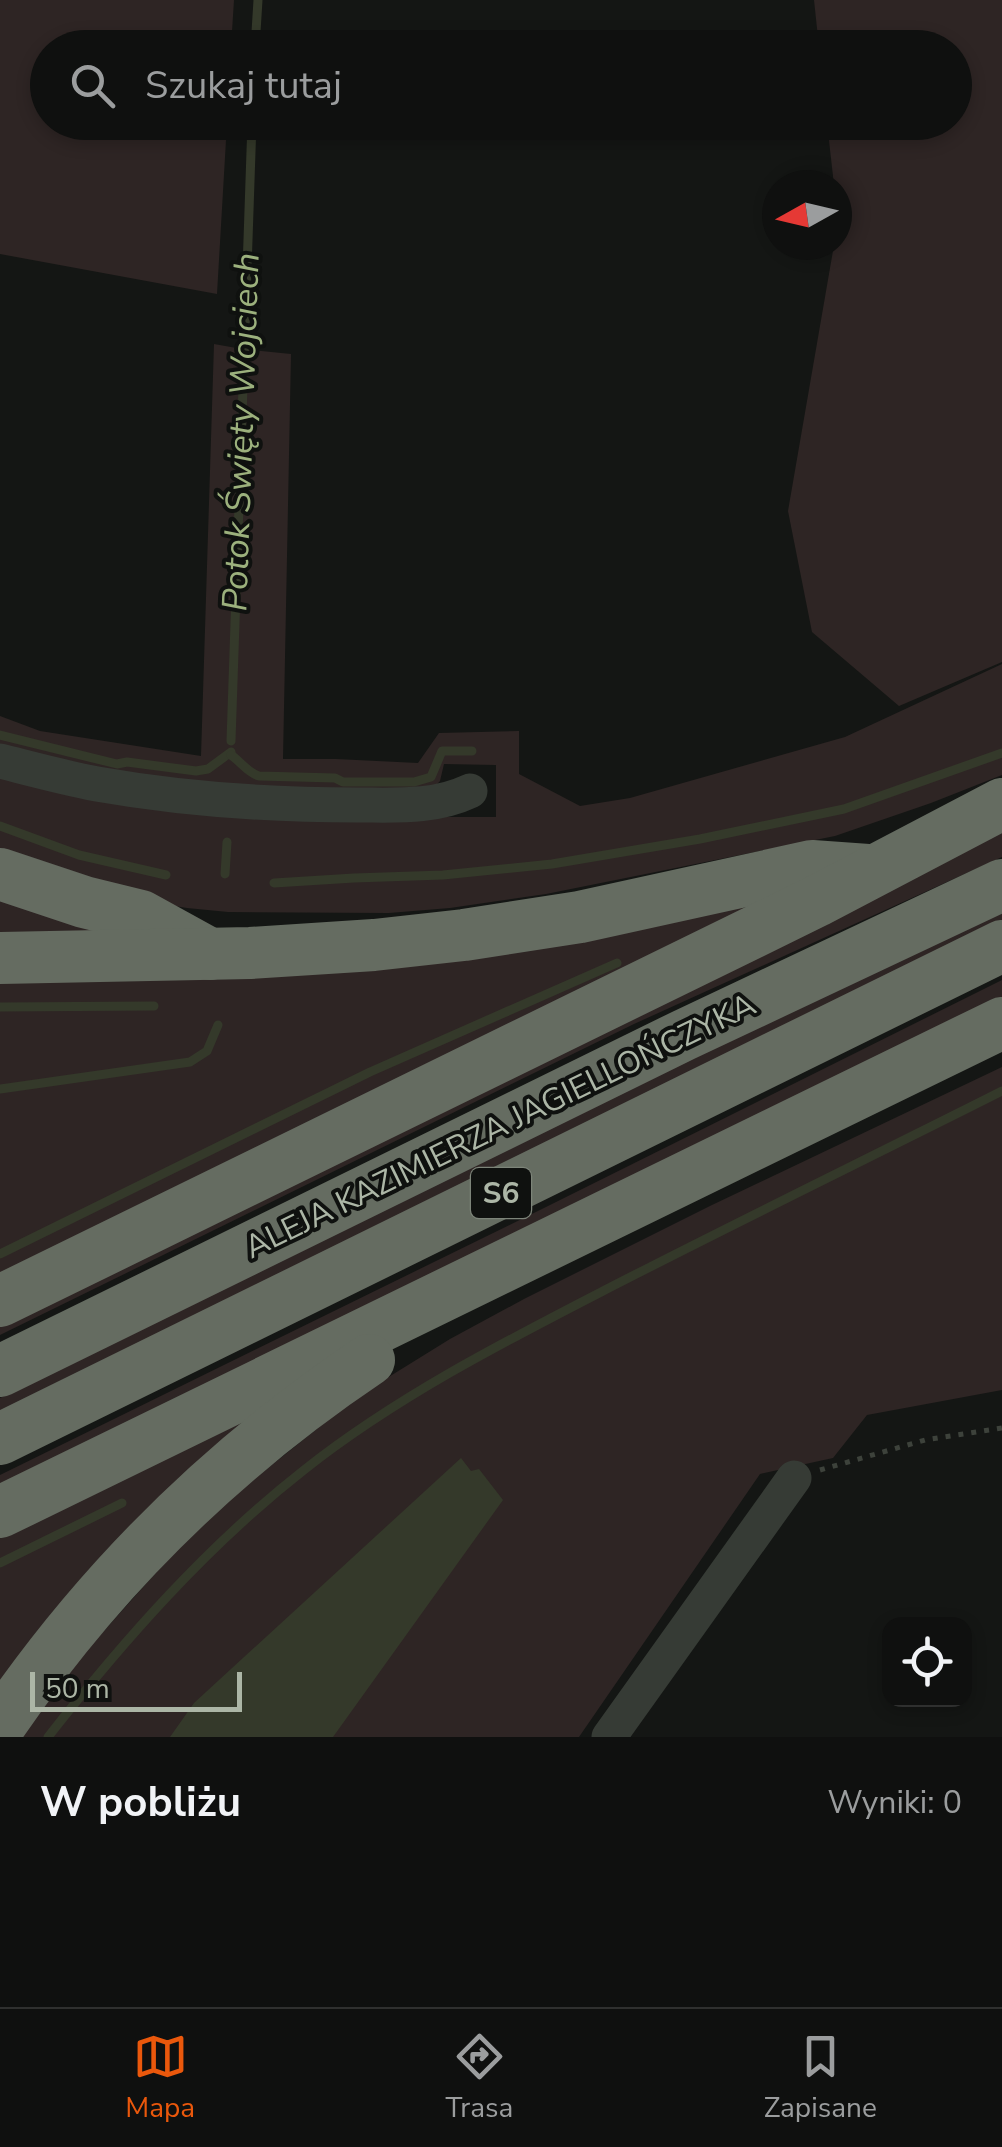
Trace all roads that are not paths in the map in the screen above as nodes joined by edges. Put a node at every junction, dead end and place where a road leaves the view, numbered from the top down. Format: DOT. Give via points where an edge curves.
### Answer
graph roads {
  1 [pos="0,761"];
  2 [pos="470,790"];
  3 [pos="1002,804"];
  4 [pos="875,870"];
  5 [pos="0,874"];
  6 [pos="1002,885"];
  7 [pos="1002,946"];
  8 [pos="212,954"];
  9 [pos="0,958"];
  10 [pos="1002,1023"];
  11 [pos="528,1254"];
  12 [pos="0,1301"];
  13 [pos="0,1370"];
  14 [pos="0,1439"];
  15 [pos="794,1478"];
  16 [pos="0,1512"];
  17 [pos="0,1725"];
  18 [pos="609,1737"];
  1 -- 2 [label="lane" via="95,784 226,800 426,805"];
  3 -- 4 [label="highway"];
  4 -- 8 [label="highway" via="812,866 464,935"];
  4 -- 12 [label="highway"];
  5 -- 8 [label="highway" via="141,916"];
  6 -- 13 [label="highway, ALEJA KAZIMIERZA JAGIELLOŃCZYKA / S6"];
  7 -- 14 [label="highway, ALEJA KAZIMIERZA JAGIELLOŃCZYKA / S6"];
  8 -- 9 [label="highway"];
  10 -- 11 [label="highway"];
  11 -- 16 [label="highway"];
  11 -- 17 [label="highway" via="347,1375 220,1473 104,1589"];
  15 -- 18 [label="lane"];
}
